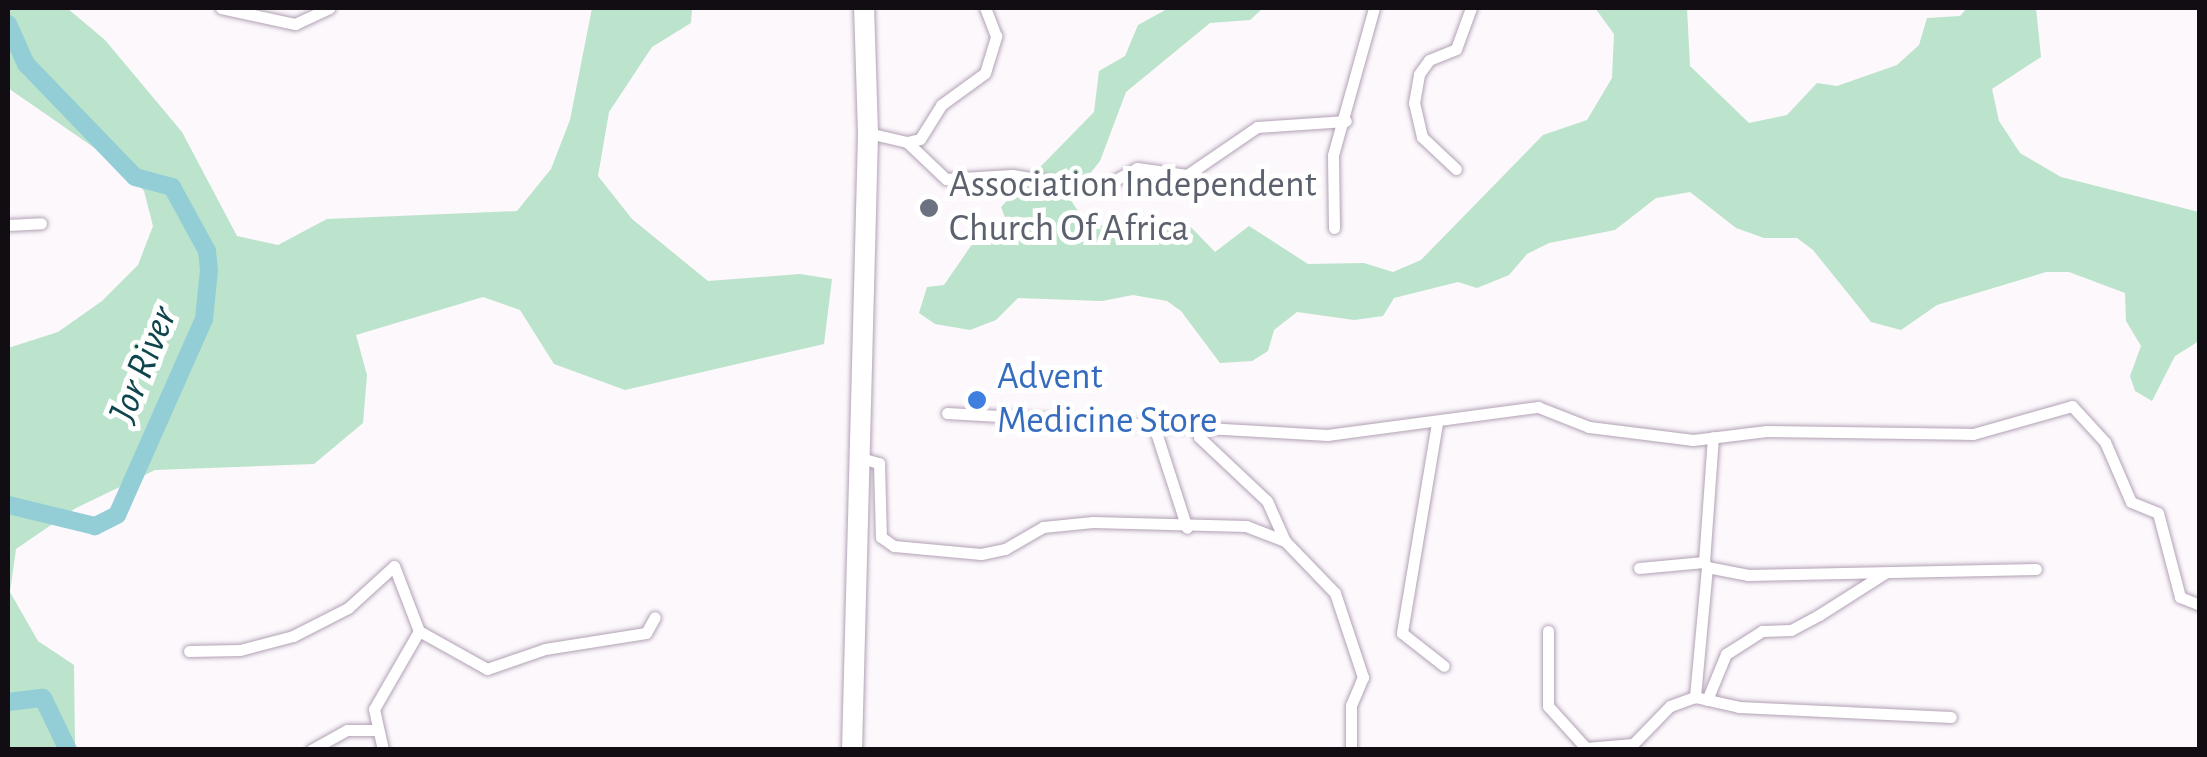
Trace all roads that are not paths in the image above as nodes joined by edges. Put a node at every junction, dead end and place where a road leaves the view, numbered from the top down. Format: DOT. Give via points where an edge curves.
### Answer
graph roads {
  1 [pos="220,8"];
  2 [pos="330,8"];
  3 [pos="864,8"];
  4 [pos="986,8"];
  5 [pos="1374,8"];
  6 [pos="1471,8"];
  7 [pos="1346,121"];
  8 [pos="868,134"];
  9 [pos="907,142"];
  10 [pos="1456,169"];
  11 [pos="41,224"];
  12 [pos="8,225"];
  13 [pos="1334,228"];
  14 [pos="946,413"];
  15 [pos="1154,423"];
  16 [pos="1200,423"];
  17 [pos="1437,423"];
  18 [pos="1713,437"];
  19 [pos="861,458"];
  20 [pos="1187,528"];
  21 [pos="1285,540"];
  22 [pos="1706,565"];
  23 [pos="1640,568"];
  24 [pos="2036,568"];
  25 [pos="1885,572"];
  26 [pos="2200,605"];
  27 [pos="655,616"];
  28 [pos="419,631"];
  29 [pos="1548,632"];
  30 [pos="189,652"];
  31 [pos="1444,666"];
  32 [pos="1701,699"];
  33 [pos="1950,717"];
  34 [pos="376,730"];
  35 [pos="1633,747"];
  36 [pos="311,750"];
  37 [pos="383,750"];
  38 [pos="852,750"];
  39 [pos="1351,750"];
  1 -- 2 [label="street" via="296,24"];
  3 -- 8 [label="main road"];
  4 -- 9 [label="street" via="996,36 986,73 942,105 920,139"];
  5 -- 7 [label="street"];
  6 -- 10 [label="street" via="1456,49 1429,60 1419,74 1414,103 1422,137"];
  7 -- 9 [label="street" via="1256,127 1187,175 1136,168 1099,188 1012,175 946,179"];
  7 -- 13 [label="street" via="1328,189"];
  8 -- 9 [label="street"];
  8 -- 19 [label="main road"];
  11 -- 12 [label="street"];
  14 -- 15 [label="street"];
  15 -- 16 [label="street"];
  15 -- 20 [label="street"];
  16 -- 17 [label="street" via="1261,436"];
  16 -- 21 [label="street" via="1199,437 1267,501"];
  17 -- 18 [label="street" via="1538,406 1589,427"];
  17 -- 31 [label="street" via="1402,633"];
  18 -- 22 [label="street"];
  18 -- 26 [label="street" via="1766,431 1972,434 2072,406 2105,442 2131,502 2158,513 2180,598"];
  19 -- 20 [label="street" via="879,463 881,537 894,546 980,554 1059,524"];
  19 -- 38 [label="main road"];
  20 -- 21 [label="street" via="1246,526"];
  21 -- 39 [label="street" via="1335,594 1363,677 1352,705"];
  22 -- 23 [label="street"];
  22 -- 25 [label="street" via="1748,575"];
  22 -- 32 [label="street"];
  24 -- 25 [label="street"];
  25 -- 32 [label="street" via="1790,630 1762,630 1726,654"];
  27 -- 28 [label="street" via="646,633 545,649 487,670 463,650"];
  28 -- 30 [label="street" via="394,566 348,608 293,636 240,650"];
  28 -- 34 [label="street" via="374,709"];
  29 -- 35 [label="street" via="1548,706 1586,748"];
  32 -- 33 [label="street"];
  32 -- 35 [label="street" via="1670,706"];
  34 -- 36 [label="street" via="346,730"];
  34 -- 37 [label="street"];
}
